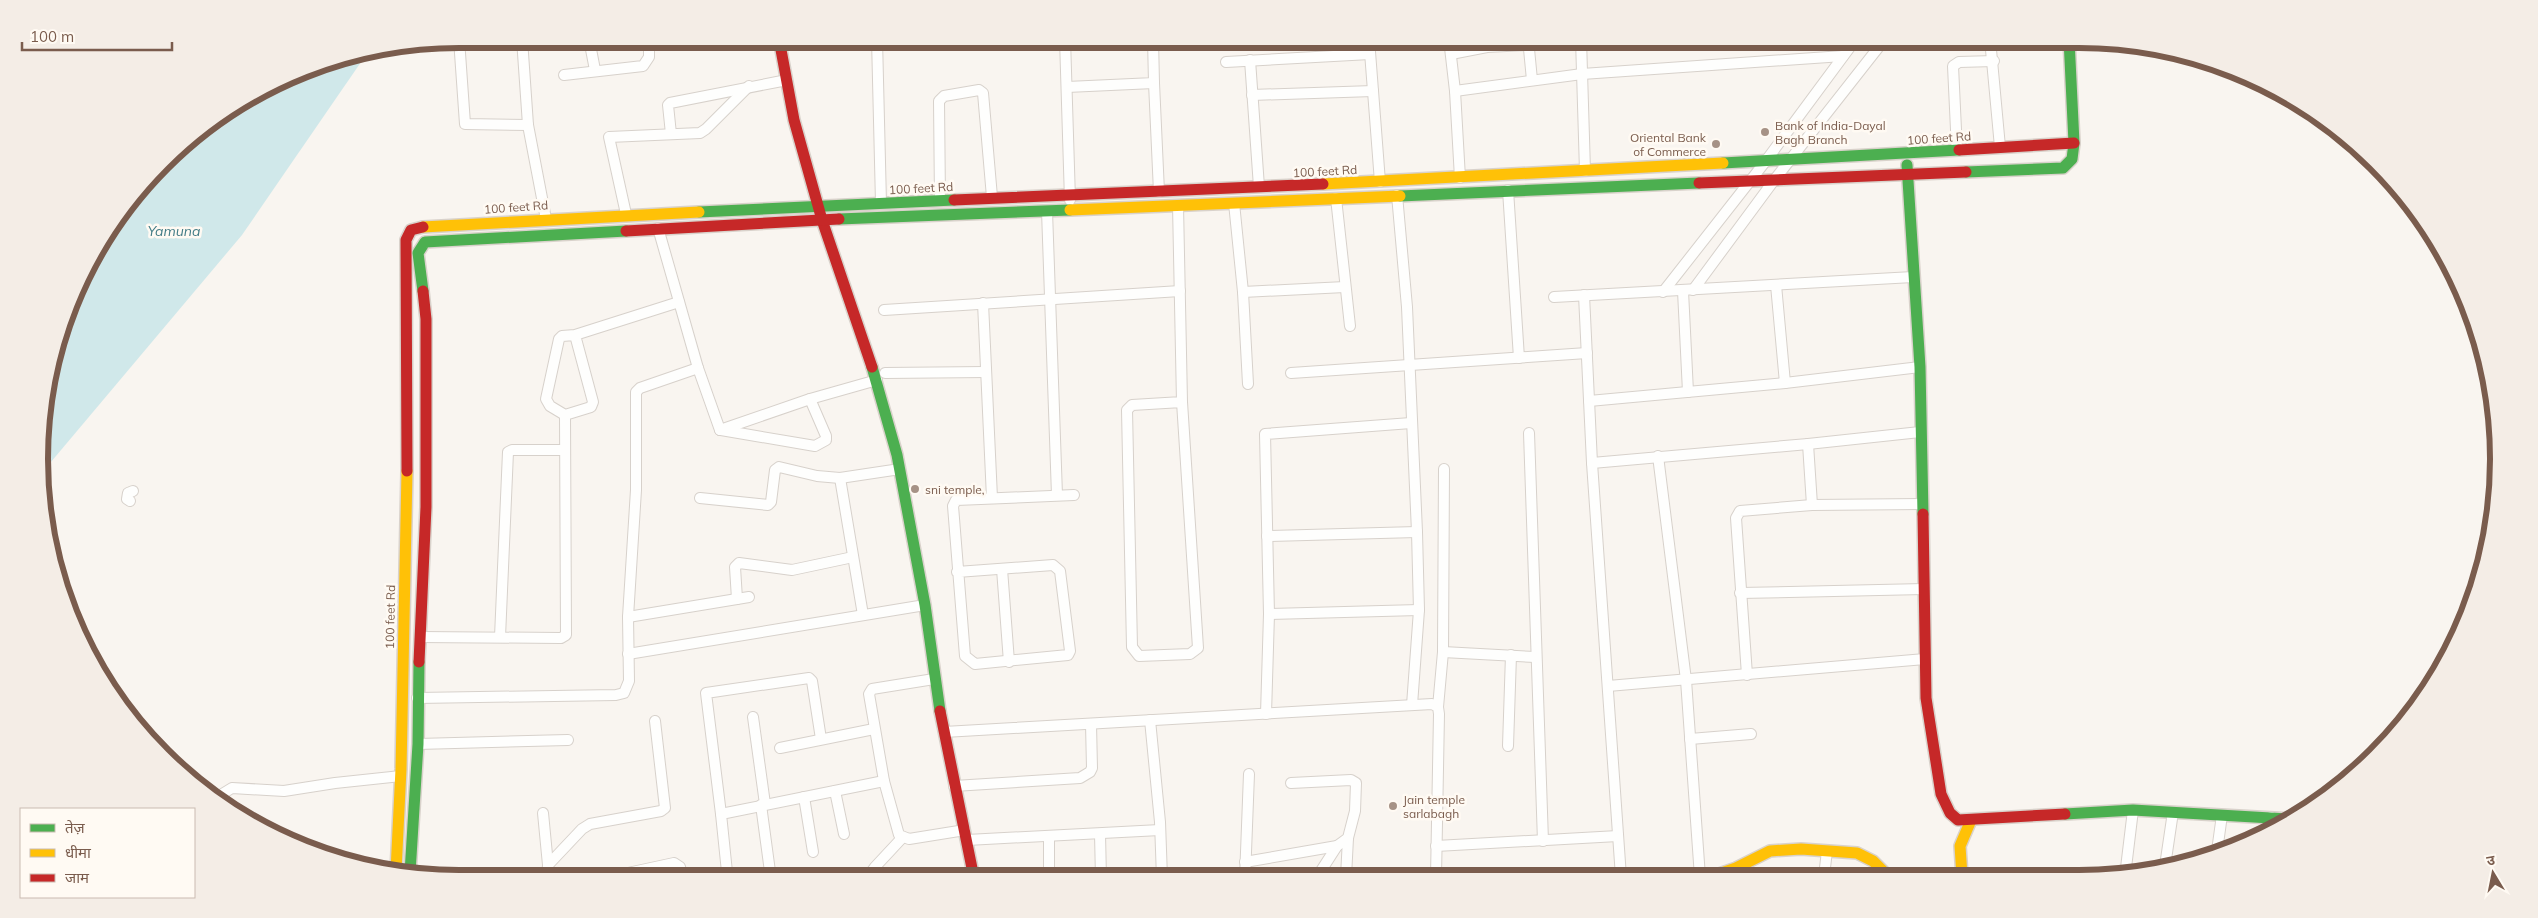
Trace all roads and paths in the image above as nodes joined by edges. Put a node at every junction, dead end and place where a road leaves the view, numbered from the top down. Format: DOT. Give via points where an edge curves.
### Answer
graph roads {
  1 [pos="460,48"];
  2 [pos="523,48"];
  3 [pos="591,48"];
  4 [pos="649,48"];
  5 [pos="781,48"];
  6 [pos="877,48"];
  7 [pos="1065,48"];
  8 [pos="1153,48"];
  9 [pos="1370,48"];
  10 [pos="1450,48"];
  11 [pos="1482,48"];
  12 [pos="1528,48"];
  13 [pos="1581,48"];
  14 [pos="1849,48"];
  15 [pos="1877,48"];
  16 [pos="1992,48"];
  17 [pos="2069,48"];
  18 [pos="1370,54"];
  19 [pos="1450,54"];
  20 [pos="1843,56"];
  21 [pos="1250,60"];
  22 [pos="1994,61"];
  23 [pos="1226,62"];
  24 [pos="595,70"];
  25 [pos="1582,74"];
  26 [pos="564,75"];
  27 [pos="787,80"];
  28 [pos="1532,80"];
  29 [pos="1154,83"];
  30 [pos="749,86"];
  31 [pos="1067,87"];
  32 [pos="1373,91"];
  33 [pos="1455,91"];
  34 [pos="1252,96"];
  35 [pos="528,125"];
  36 [pos="671,134"];
  37 [pos="2074,143"];
  38 [pos="2000,147"];
  39 [pos="1957,151"];
  40 [pos="1906,154"];
  41 [pos="1791,161"];
  42 [pos="1765,162"];
  43 [pos="1585,171"];
  44 [pos="1908,173"];
  45 [pos="1460,178"];
  46 [pos="1776,179"];
  47 [pos="1751,180"];
  48 [pos="1380,182"];
  49 [pos="1259,187"];
  50 [pos="1508,190"];
  51 [pos="1159,192"];
  52 [pos="1070,195"];
  53 [pos="1396,195"];
  54 [pos="992,197"];
  55 [pos="1336,198"];
  56 [pos="940,201"];
  57 [pos="881,203"];
  58 [pos="1234,203"];
  59 [pos="1178,205"];
  60 [pos="819,206"];
  61 [pos="1070,210"];
  62 [pos="1047,211"];
  63 [pos="626,214"];
  64 [pos="546,219"];
  65 [pos="822,220"];
  66 [pos="658,228"];
  67 [pos="1912,277"];
  68 [pos="1776,285"];
  69 [pos="1345,287"];
  70 [pos="1180,291"];
  71 [pos="1688,291"];
  72 [pos="1243,292"];
  73 [pos="1663,292"];
  74 [pos="1584,295"];
  75 [pos="1554,297"];
  76 [pos="1050,299"];
  77 [pos="679,302"];
  78 [pos="983,303"];
  79 [pos="884,310"];
  80 [pos="1350,326"];
  81 [pos="575,336"];
  82 [pos="1586,353"];
  83 [pos="1519,358"];
  84 [pos="1409,365"];
  85 [pos="1920,367"];
  86 [pos="698,368"];
  87 [pos="986,372"];
  88 [pos="1291,373"];
  89 [pos="881,377"];
  90 [pos="1248,384"];
  91 [pos="1785,384"];
  92 [pos="1688,392"];
  93 [pos="810,398"];
  94 [pos="1588,400"];
  95 [pos="1182,402"];
  96 [pos="565,415"];
  97 [pos="1411,423"];
  98 [pos="720,430"];
  99 [pos="1920,432"];
  100 [pos="1529,433"];
  101 [pos="1808,444"];
  102 [pos="564,450"];
  103 [pos="1658,456"];
  104 [pos="1592,463"];
  105 [pos="1444,468"];
  106 [pos="900,469"];
  107 [pos="840,478"];
  108 [pos="133,490"];
  109 [pos="1074,494"];
  110 [pos="1057,495"];
  111 [pos="700,498"];
  112 [pos="992,498"];
  113 [pos="130,501"];
  114 [pos="1922,504"];
  115 [pos="1812,505"];
  116 [pos="1417,532"];
  117 [pos="1267,536"];
  118 [pos="853,557"];
  119 [pos="1002,569"];
  120 [pos="956,572"];
  121 [pos="1924,589"];
  122 [pos="1740,593"];
  123 [pos="750,597"];
  124 [pos="737,599"];
  125 [pos="925,605"];
  126 [pos="1419,610"];
  127 [pos="1269,614"];
  128 [pos="863,615"];
  129 [pos="628,617"];
  130 [pos="420,637"];
  131 [pos="500,637"];
  132 [pos="1443,652"];
  133 [pos="628,654"];
  134 [pos="1511,655"];
  135 [pos="1535,656"];
  136 [pos="1925,659"];
  137 [pos="1009,662"];
  138 [pos="1747,675"];
  139 [pos="934,679"];
  140 [pos="1686,680"];
  141 [pos="1608,686"];
  142 [pos="417,698"];
  143 [pos="1412,706"];
  144 [pos="1438,707"];
  145 [pos="1266,714"];
  146 [pos="753,717"];
  147 [pos="1150,720"];
  148 [pos="655,721"];
  149 [pos="1091,724"];
  150 [pos="874,729"];
  151 [pos="944,732"];
  152 [pos="1751,734"];
  153 [pos="1690,738"];
  154 [pos="821,739"];
  155 [pos="568,740"];
  156 [pos="418,744"];
  157 [pos="1508,746"];
  158 [pos="780,748"];
  159 [pos="1248,774"];
  160 [pos="401,776"];
  161 [pos="884,781"];
  162 [pos="1291,783"];
  163 [pos="954,786"];
  164 [pos="835,791"];
  165 [pos="221,795"];
  166 [pos="804,797"];
  167 [pos="763,805"];
  168 [pos="2133,810"];
  169 [pos="2173,812"];
  170 [pos="543,813"];
  171 [pos="721,814"];
  172 [pos="2222,815"];
  173 [pos="2271,817"];
  174 [pos="2280,818"];
  175 [pos="1971,820"];
  176 [pos="2270,823"];
  177 [pos="1160,830"];
  178 [pos="844,834"];
  179 [pos="1100,834"];
  180 [pos="966,835"];
  181 [pos="1618,836"];
  182 [pos="1049,837"];
  183 [pos="902,838"];
  184 [pos="1348,838"];
  185 [pos="1543,841"];
  186 [pos="1337,846"];
  187 [pos="1436,846"];
  188 [pos="2218,846"];
  189 [pos="1827,851"];
  190 [pos="813,852"];
  191 [pos="1245,862"];
  192 [pos="2165,862"];
  193 [pos="392,865"];
  194 [pos="548,865"];
  195 [pos="411,868"];
  196 [pos="2126,868"];
  197 [pos="548,870"];
  198 [pos="642,870"];
  199 [pos="681,870"];
  200 [pos="727,870"];
  201 [pos="770,870"];
  202 [pos="873,870"];
  203 [pos="973,870"];
  204 [pos="1049,870"];
  205 [pos="1101,870"];
  206 [pos="1162,870"];
  207 [pos="1245,870"];
  208 [pos="1322,870"];
  209 [pos="1346,870"];
  210 [pos="1436,870"];
  211 [pos="1620,870"];
  212 [pos="1700,870"];
  213 [pos="1740,870"];
  214 [pos="1825,870"];
  215 [pos="1881,870"];
  216 [pos="1962,870"];
  1 -- 35 [label="street" via="465,124"];
  2 -- 35 [label="street"];
  3 -- 24 [label="street"];
  4 -- 24 [label="street" via="649,57 643,66"];
  5 -- 27 [label="main road"];
  6 -- 57 [label="street"];
  7 -- 31 [label="street"];
  8 -- 29 [label="street"];
  9 -- 18 [label="street"];
  10 -- 19 [label="street"];
  11 -- 19 [label="street"];
  12 -- 28 [label="street"];
  13 -- 25 [label="street"];
  14 -- 20 [label="street"];
  15 -- 41 [label="street"];
  16 -- 22 [label="street"];
  17 -- 37 [label="main road"];
  18 -- 21 [label="street"];
  18 -- 32 [label="street"];
  19 -- 33 [label="street"];
  20 -- 25 [label="street"];
  20 -- 42 [label="street"];
  21 -- 23 [label="street"];
  21 -- 34 [label="street"];
  22 -- 38 [label="street"];
  22 -- 39 [label="street" via="1959,62 1953,66"];
  24 -- 26 [label="street"];
  25 -- 28 [label="street"];
  25 -- 43 [label="street"];
  27 -- 30 [label="street"];
  27 -- 60 [label="main road" via="794,120"];
  28 -- 33 [label="street"];
  29 -- 31 [label="street"];
  29 -- 51 [label="street"];
  30 -- 36 [label="street" via="700,133"];
  30 -- 36 [label="street" via="668,104"];
  31 -- 52 [label="street"];
  32 -- 34 [label="street"];
  32 -- 48 [label="street"];
  33 -- 45 [label="street"];
  34 -- 49 [label="street"];
  35 -- 64 [label="street"];
  36 -- 63 [label="street" via="609,137"];
  37 -- 38 [label="main road, 100 feet Rd"];
  37 -- 44 [label="main road" via="2072,159 2063,168"];
  38 -- 39 [label="main road, 100 feet Rd"];
  39 -- 40 [label="main road, 100 feet Rd"];
  40 -- 41 [label="main road, 100 feet Rd"];
  40 -- 44 [label="main road"];
  41 -- 42 [label="main road, 100 feet Rd"];
  41 -- 46 [label="street"];
  42 -- 43 [label="main road, 100 feet Rd"];
  42 -- 47 [label="street"];
  43 -- 45 [label="main road, 100 feet Rd"];
  44 -- 46 [label="main road"];
  44 -- 67 [label="main road"];
  45 -- 48 [label="main road, 100 feet Rd"];
  46 -- 47 [label="main road"];
  46 -- 71 [label="street"];
  47 -- 50 [label="main road"];
  47 -- 73 [label="street"];
  48 -- 49 [label="main road, 100 feet Rd"];
  49 -- 51 [label="main road, 100 feet Rd"];
  50 -- 53 [label="main road"];
  50 -- 83 [label="street"];
  51 -- 52 [label="main road, 100 feet Rd"];
  52 -- 54 [label="main road, 100 feet Rd"];
  52 -- 61 [label="street"];
  53 -- 55 [label="main road"];
  53 -- 84 [label="street"];
  54 -- 56 [label="main road, 100 feet Rd"];
  54 -- 56 [label="street" via="984,92 979,90 944,96 939,101"];
  55 -- 58 [label="main road"];
  55 -- 69 [label="street"];
  56 -- 57 [label="main road, 100 feet Rd"];
  57 -- 60 [label="main road, 100 feet Rd"];
  58 -- 59 [label="main road"];
  58 -- 72 [label="street"];
  59 -- 61 [label="main road"];
  59 -- 70 [label="street"];
  60 -- 63 [label="main road, 100 feet Rd"];
  60 -- 65 [label="main road"];
  61 -- 62 [label="main road"];
  62 -- 65 [label="main road"];
  62 -- 76 [label="street"];
  63 -- 64 [label="main road, 100 feet Rd"];
  64 -- 160 [label="main road, 100 feet Rd" via="418,227 411,230 406,240 409,336"];
  65 -- 66 [label="main road"];
  65 -- 89 [label="main road"];
  66 -- 77 [label="street"];
  66 -- 130 [label="main road" via="437,240 422,244 418,253 426,319 427,403"];
  67 -- 68 [label="street"];
  67 -- 85 [label="main road"];
  68 -- 71 [label="street"];
  68 -- 91 [label="street"];
  69 -- 72 [label="street"];
  69 -- 80 [label="street"];
  70 -- 76 [label="street"];
  70 -- 95 [label="street"];
  71 -- 73 [label="street"];
  71 -- 92 [label="street"];
  72 -- 90 [label="street"];
  73 -- 74 [label="street"];
  74 -- 75 [label="street"];
  74 -- 82 [label="street"];
  76 -- 78 [label="street"];
  76 -- 110 [label="street"];
  77 -- 81 [label="street"];
  77 -- 86 [label="street"];
  78 -- 79 [label="street"];
  78 -- 87 [label="street"];
  81 -- 96 [label="street" via="593,402 591,407"];
  81 -- 96 [label="street" via="559,339 546,399 550,406"];
  82 -- 83 [label="street"];
  82 -- 94 [label="street"];
  83 -- 84 [label="street"];
  84 -- 88 [label="street"];
  84 -- 97 [label="street"];
  85 -- 91 [label="street"];
  85 -- 99 [label="main road"];
  86 -- 98 [label="street"];
  86 -- 129 [label="street" via="637,390 636,490"];
  87 -- 89 [label="street"];
  87 -- 112 [label="street"];
  89 -- 93 [label="street"];
  89 -- 106 [label="main road"];
  91 -- 92 [label="street"];
  92 -- 94 [label="street"];
  93 -- 98 [label="street"];
  93 -- 98 [label="street" via="826,436 826,440 815,446"];
  94 -- 104 [label="street"];
  95 -- 95 [label="street" via="1198,648 1190,654 1139,656 1132,647 1127,410 1132,405"];
  96 -- 102 [label="street"];
  97 -- 116 [label="street"];
  97 -- 117 [label="street" via="1265,434"];
  99 -- 101 [label="street"];
  99 -- 114 [label="main road"];
  100 -- 135 [label="street"];
  101 -- 103 [label="street"];
  101 -- 115 [label="street"];
  102 -- 131 [label="street" via="508,452"];
  102 -- 131 [label="street" via="566,635 561,638"];
  103 -- 104 [label="street"];
  103 -- 140 [label="street"];
  104 -- 141 [label="street"];
  105 -- 132 [label="street"];
  106 -- 107 [label="street"];
  106 -- 125 [label="main road"];
  107 -- 111 [label="street" via="778,467 768,505"];
  107 -- 118 [label="street"];
  108 -- 113 [label="street" via="128,493"];
  109 -- 110 [label="street"];
  110 -- 112 [label="street"];
  112 -- 120 [label="street" via="953,502"];
  114 -- 115 [label="street"];
  114 -- 121 [label="main road"];
  115 -- 122 [label="street" via="1744,509 1737,514"];
  116 -- 117 [label="street"];
  116 -- 126 [label="street"];
  117 -- 127 [label="street"];
  118 -- 124 [label="street" via="792,570 739,563 735,567"];
  118 -- 128 [label="street"];
  119 -- 120 [label="street"];
  119 -- 137 [label="street"];
  119 -- 137 [label="street" via="1057,567 1070,651 1063,657"];
  120 -- 137 [label="street" via="965,656 975,664"];
  121 -- 122 [label="street"];
  121 -- 136 [label="main road"];
  122 -- 138 [label="street"];
  123 -- 124 [label="street"];
  124 -- 129 [label="street"];
  125 -- 128 [label="street"];
  125 -- 139 [label="main road"];
  126 -- 127 [label="street"];
  126 -- 143 [label="street"];
  127 -- 145 [label="street"];
  128 -- 133 [label="street"];
  129 -- 133 [label="street"];
  130 -- 131 [label="street"];
  130 -- 142 [label="main road"];
  132 -- 134 [label="street"];
  132 -- 144 [label="street"];
  133 -- 142 [label="street" via="628,687 624,693 616,695"];
  134 -- 135 [label="street"];
  134 -- 157 [label="street"];
  135 -- 185 [label="street"];
  136 -- 138 [label="street"];
  136 -- 175 [label="main road" via="1930,733 1941,794 1954,818"];
  138 -- 140 [label="street"];
  139 -- 150 [label="street" via="872,689 869,700"];
  139 -- 151 [label="main road"];
  140 -- 141 [label="street"];
  140 -- 153 [label="street"];
  141 -- 181 [label="street"];
  142 -- 156 [label="main road"];
  143 -- 144 [label="street" via="1432,704"];
  143 -- 145 [label="street"];
  144 -- 187 [label="street"];
  145 -- 147 [label="street"];
  146 -- 167 [label="street"];
  147 -- 149 [label="street"];
  147 -- 177 [label="street"];
  148 -- 194 [label="street" via="666,808 590,824"];
  149 -- 151 [label="street"];
  149 -- 163 [label="street" via="1092,768 1080,778"];
  150 -- 154 [label="street"];
  150 -- 161 [label="street"];
  151 -- 163 [label="main road"];
  152 -- 153 [label="street"];
  153 -- 212 [label="street"];
  154 -- 158 [label="street"];
  154 -- 171 [label="street" via="809,678 706,693"];
  155 -- 156 [label="street"];
  156 -- 195 [label="main road"];
  159 -- 191 [label="street"];
  160 -- 165 [label="street" via="284,791 232,788"];
  160 -- 193 [label="main road, 100 feet Rd"];
  161 -- 164 [label="street"];
  161 -- 183 [label="street"];
  162 -- 184 [label="street" via="1355,782 1356,811"];
  163 -- 180 [label="main road"];
  164 -- 166 [label="street"];
  164 -- 178 [label="street"];
  166 -- 167 [label="street"];
  166 -- 190 [label="street"];
  167 -- 171 [label="street"];
  167 -- 201 [label="street"];
  168 -- 169 [label="main road"];
  168 -- 175 [label="main road"];
  168 -- 196 [label="street"];
  169 -- 172 [label="main road"];
  169 -- 192 [label="street"];
  170 -- 194 [label="street"];
  171 -- 200 [label="street"];
  172 -- 173 [label="main road"];
  172 -- 188 [label="street"];
  173 -- 174 [label="main road"];
  173 -- 176 [label="street"];
  175 -- 216 [label="main road" via="1960,846"];
  177 -- 179 [label="street"];
  177 -- 206 [label="street"];
  179 -- 182 [label="street"];
  179 -- 205 [label="street"];
  180 -- 182 [label="street"];
  180 -- 183 [label="street"];
  180 -- 203 [label="main road"];
  181 -- 185 [label="street"];
  181 -- 211 [label="street"];
  182 -- 204 [label="street"];
  183 -- 202 [label="street"];
  184 -- 186 [label="street"];
  184 -- 209 [label="street"];
  185 -- 187 [label="street"];
  186 -- 191 [label="street"];
  186 -- 208 [label="street"];
  187 -- 210 [label="street"];
  189 -- 213 [label="main road" via="1770,851"];
  189 -- 214 [label="street"];
  189 -- 215 [label="main road" via="1866,856"];
  191 -- 207 [label="street"];
  194 -- 197 [label="street"];
  198 -- 199 [label="street" via="674,863"];
}
